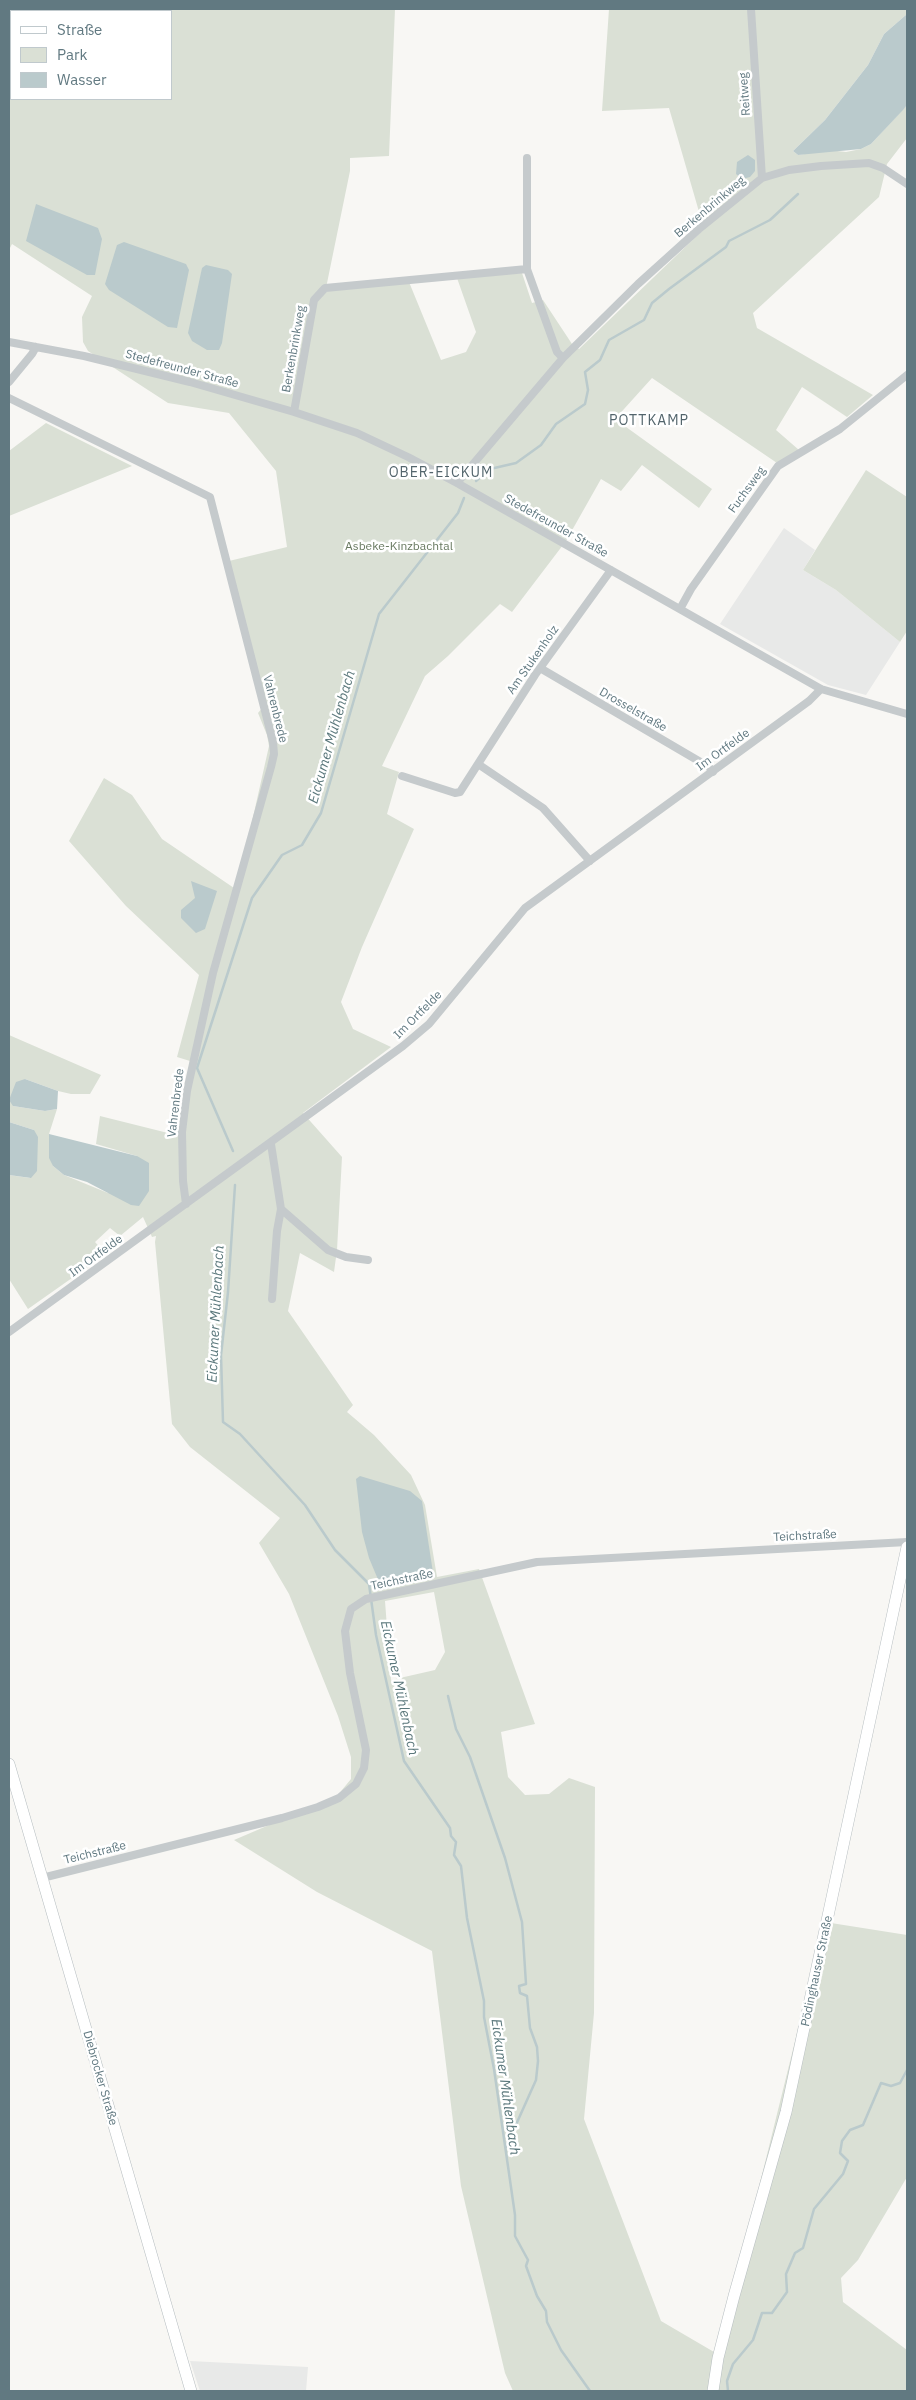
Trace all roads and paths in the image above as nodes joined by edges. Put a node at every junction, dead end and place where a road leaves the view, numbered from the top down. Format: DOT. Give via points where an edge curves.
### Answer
graph roads {
  1 [pos="751,9"];
  2 [pos="527,158"];
  3 [pos="762,178"];
  4 [pos="907,184"];
  5 [pos="527,269"];
  6 [pos="9,342"];
  7 [pos="36,347"];
  8 [pos="563,358"];
  9 [pos="907,375"];
  10 [pos="9,382"];
  11 [pos="9,398"];
  12 [pos="294,412"];
  13 [pos="457,483"];
  14 [pos="611,570"];
  15 [pos="680,609"];
  16 [pos="540,668"];
  17 [pos="821,689"];
  18 [pos="907,714"];
  19 [pos="478,764"];
  20 [pos="713,772"];
  21 [pos="402,776"];
  22 [pos="590,861"];
  23 [pos="271,1144"];
  24 [pos="186,1204"];
  25 [pos="281,1209"];
  26 [pos="368,1260"];
  27 [pos="272,1299"];
  28 [pos="9,1332"];
  29 [pos="907,1542"];
  30 [pos="907,1547"];
  31 [pos="9,1764"];
  32 [pos="42,1878"];
  33 [pos="192,2391"];
  34 [pos="713,2391"];
  1 -- 3 [label="street, Reitweg"];
  2 -- 5 [label="street"];
  3 -- 4 [label="street, Berkenbrinkweg" via="821,166 869,163"];
  3 -- 8 [label="street, Berkenbrinkweg" via="699,229"];
  5 -- 8 [label="street" via="557,352"];
  5 -- 12 [label="street, Berkenbrinkweg" via="325,288 314,300"];
  6 -- 7 [label="street, Stedefreunder Straße"];
  7 -- 10 [label="street"];
  7 -- 12 [label="street, Stedefreunder Straße" via="162,375"];
  8 -- 13 [label="street, Berkenbrinkweg"];
  9 -- 15 [label="street, Fuchsweg" via="840,429 778,466 690,588"];
  11 -- 24 [label="street, Vahrenbrede" via="210,497 273,742 271,767 213,973 187,1091 182,1132"];
  12 -- 13 [label="street, Stedefreunder Straße" via="378,441"];
  13 -- 14 [label="street, Stedefreunder Straße"];
  14 -- 15 [label="street, Stedefreunder Straße"];
  14 -- 16 [label="street, Am Stukenholz"];
  15 -- 17 [label="street, Stedefreunder Straße"];
  16 -- 19 [label="street, Am Stukenholz"];
  16 -- 20 [label="street, Drosselstraße"];
  17 -- 18 [label="street, Stedefreunder Straße"];
  17 -- 20 [label="street, Im Ortfelde"];
  19 -- 21 [label="street, Am Stukenholz" via="460,792 455,793"];
  19 -- 22 [label="street" via="543,808"];
  20 -- 22 [label="street, Im Ortfelde"];
  22 -- 23 [label="street, Im Ortfelde" via="520,914 446,1004 415,1036"];
  23 -- 24 [label="street, Im Ortfelde"];
  23 -- 25 [label="street"];
  24 -- 28 [label="street, Im Ortfelde"];
  25 -- 26 [label="street" via="328,1250"];
  25 -- 27 [label="street"];
  29 -- 32 [label="street, Teichstraße" via="537,1562 364,1601 350,1609 344,1631 366,1750 364,1768 356,1784 340,1798 282,1818"];
  30 -- 34 [label="street, Pödinghauser Straße" via="786,2112 734,2296"];
  31 -- 32 [label="street, Diebrocker Straße"];
  32 -- 33 [label="street, Diebrocker Straße"];
}
